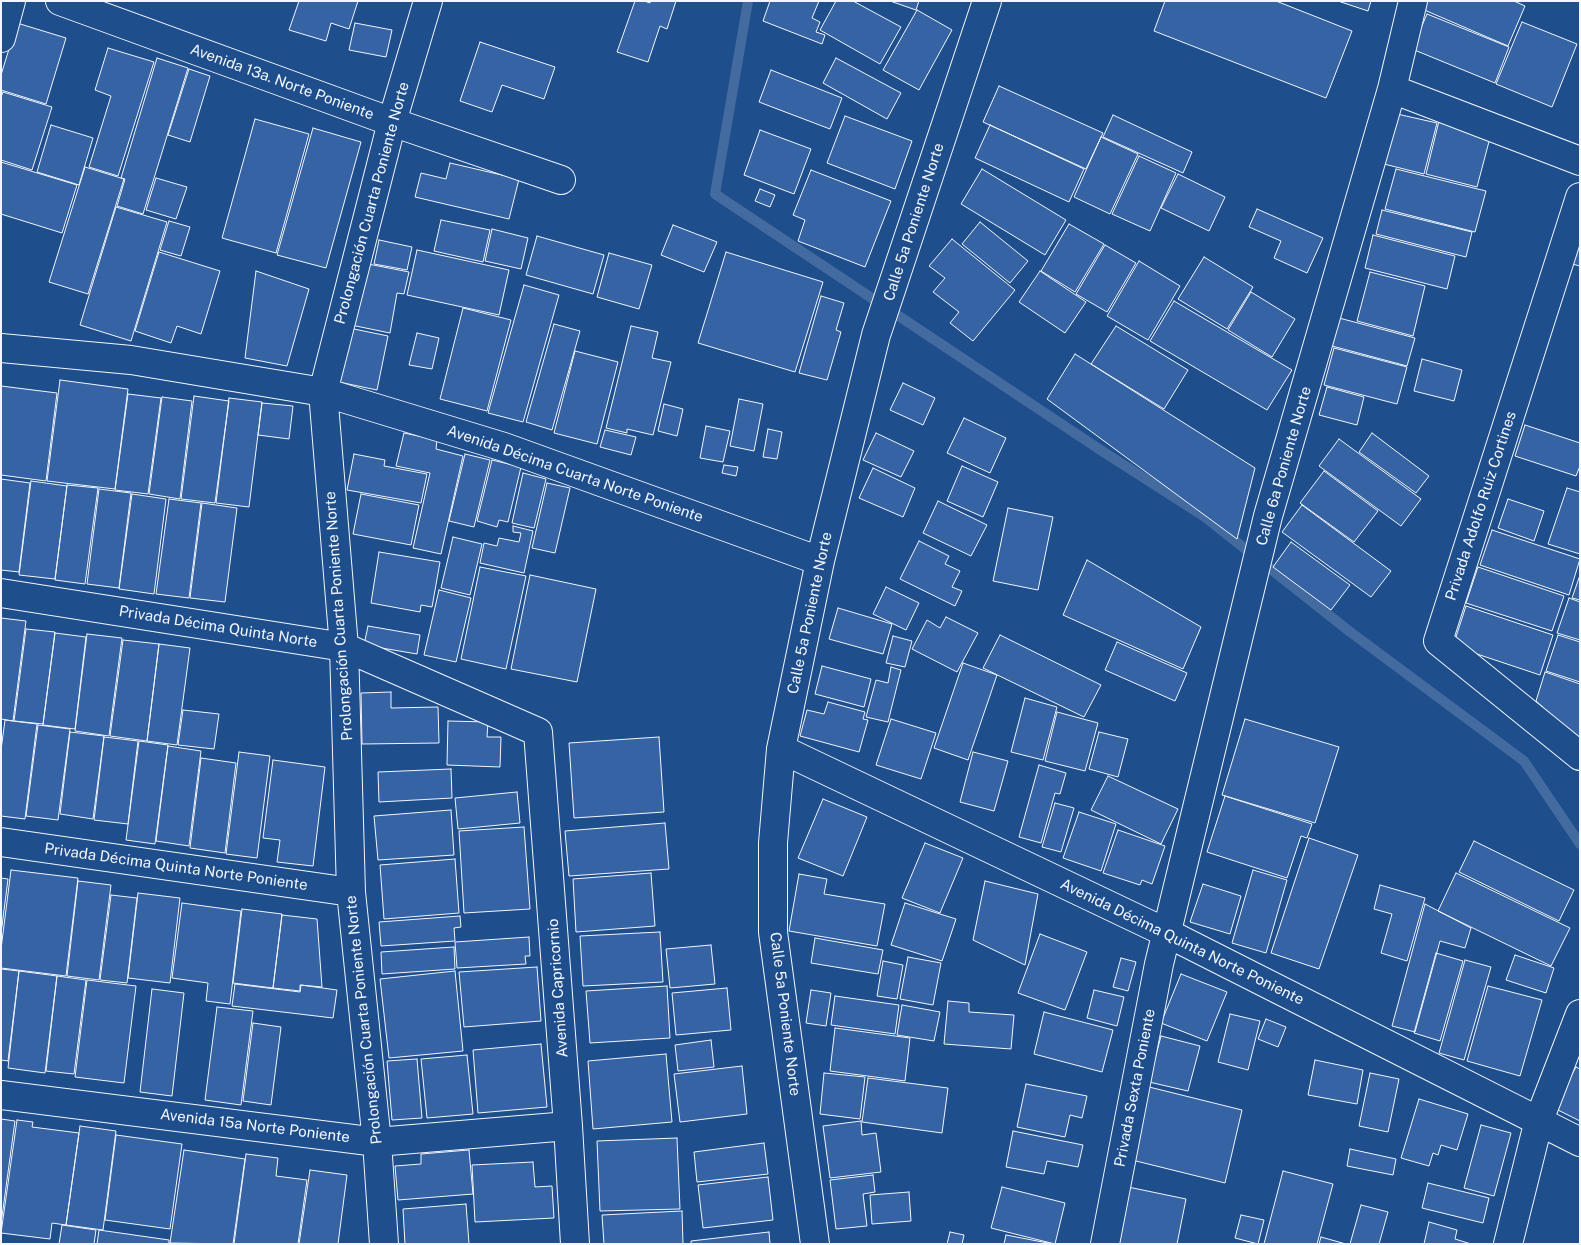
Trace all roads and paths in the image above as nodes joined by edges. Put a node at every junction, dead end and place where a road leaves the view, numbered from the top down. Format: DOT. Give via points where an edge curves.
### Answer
graph roads {
  1 [pos="11,1"];
  2 [pos="60,1"];
  3 [pos="428,1"];
  4 [pos="987,1"];
  5 [pos="1413,1"];
  6 [pos="1,38"];
  7 [pos="1392,89"];
  8 [pos="392,122"];
  9 [pos="1580,161"];
  10 [pos="561,180"];
  11 [pos="1580,197"];
  12 [pos="1,348"];
  13 [pos="323,392"];
  14 [pos="820,561"];
  15 [pos="1,593"];
  16 [pos="344,646"];
  17 [pos="538,732"];
  18 [pos="781,749"];
  19 [pos="1580,756"];
  20 [pos="1,842"];
  21 [pos="351,892"];
  22 [pos="1166,934"];
  23 [pos="1580,1014"];
  24 [pos="1,1095"];
  25 [pos="1539,1120"];
  26 [pos="568,1126"];
  27 [pos="377,1142"];
  28 [pos="1580,1142"];
  29 [pos="384,1244"];
  30 [pos="575,1244"];
  31 [pos="815,1244"];
  32 [pos="1105,1244"];
  33 [pos="1508,1244"];
  1 -- 6 [label="street"];
  2 -- 8 [label="street, Avenida 13a. Norte Poniente"];
  3 -- 8 [label="street, Prolongación Cuarta Poniente Norte"];
  4 -- 14 [label="street, Calle 5a Poniente Norte" via="876,335"];
  5 -- 7 [label="street, Calle 6a Poniente Norte"];
  7 -- 9 [label="street"];
  7 -- 22 [label="street, Calle 6a Poniente Norte" via="1268,516"];
  8 -- 10 [label="street, Avenida 13a. Norte Poniente"];
  8 -- 13 [label="street, Prolongación Cuarta Poniente Norte"];
  11 -- 19 [label="street, Privada Adolfo Ruiz Cortines" via="1438,642"];
  12 -- 13 [label="street, Avenida Décima Cuarta Norte Poniente" via="131,360"];
  13 -- 14 [label="street, Avenida Décima Cuarta Norte Poniente" via="504,446"];
  13 -- 16 [label="street, Prolongación Cuarta Poniente Norte"];
  14 -- 18 [label="street, Calle 5a Poniente Norte"];
  15 -- 16 [label="street, Privada Décima Quinta Norte"];
  16 -- 17 [label="street, Privada Décima Quinta Norte"];
  16 -- 21 [label="street, Prolongación Cuarta Poniente Norte"];
  17 -- 26 [label="street, Avenida Capricornio"];
  18 -- 22 [label="street, Avenida Décima Quinta Norte Poniente"];
  18 -- 31 [label="street, Calle 5a Poniente Norte" via="772,843 773,932"];
  20 -- 21 [label="street, Privada Décima Quinta Norte Poniente"];
  21 -- 27 [label="street, Prolongación Cuarta Poniente Norte"];
  22 -- 25 [label="street, Avenida Décima Quinta Norte Poniente"];
  22 -- 32 [label="street, Privada Sexta Poniente"];
  23 -- 25 [label="street"];
  24 -- 27 [label="street, Avenida 15a Norte Poniente"];
  25 -- 28 [label="street, Avenida Décima Quinta Norte Poniente"];
  25 -- 33 [label="street"];
  26 -- 27 [label="street, Avenida 15a Norte Poniente"];
  26 -- 30 [label="street, Avenida Capricornio"];
  27 -- 29 [label="street, Prolongación Cuarta Poniente Norte"];
}
